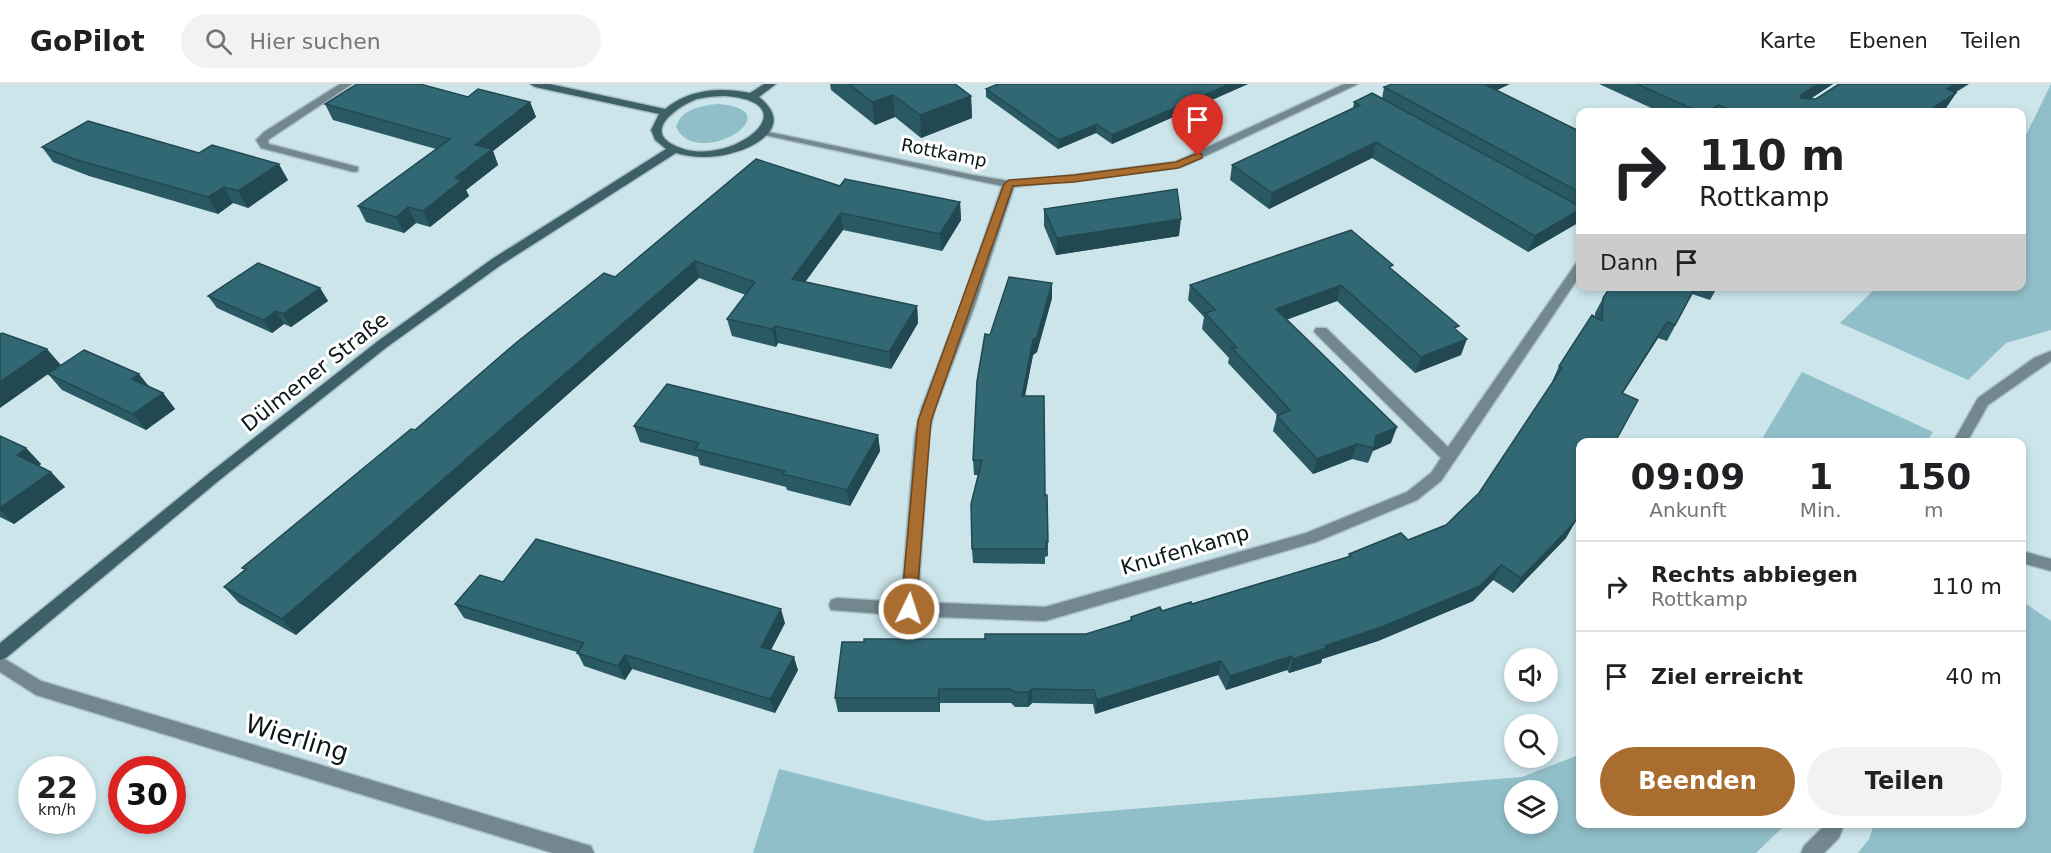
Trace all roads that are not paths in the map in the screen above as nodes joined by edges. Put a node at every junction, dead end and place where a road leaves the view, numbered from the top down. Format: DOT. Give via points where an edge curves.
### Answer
graph roads {
  1 [pos="347,84"];
  2 [pos="535,84"];
  3 [pos="771,84"];
  4 [pos="1350,89"];
  5 [pos="752,97"];
  6 [pos="665,112"];
  7 [pos="764,132"];
  8 [pos="674,149"];
  9 [pos="354,169"];
  10 [pos="1009,184"];
  11 [pos="1576,272"];
  12 [pos="1321,331"];
  13 [pos="2051,357"];
  14 [pos="1962,438"];
  15 [pos="1449,457"];
  16 [pos="2026,558"];
  17 [pos="2051,565"];
  18 [pos="837,605"];
  19 [pos="909,609"];
  20 [pos="0,653"];
  21 [pos="0,663"];
  22 [pos="1833,828"];
  23 [pos="584,853"];
  24 [pos="1811,853"];
  1 -- 9 [label="street" via="262,140 265,146"];
  2 -- 6 [label="main road"];
  3 -- 5 [label="main road"];
  4 -- 10 [label="street, Rottkamp" via="1178,165"];
  5 -- 6 [label="main road" via="717,93 697,96"];
  5 -- 7 [label="main road" via="769,112 770,121"];
  6 -- 8 [label="main road" via="657,132"];
  7 -- 8 [label="main road" via="724,152"];
  7 -- 10 [label="street, Rottkamp" via="905,165"];
  8 -- 20 [label="main road, Dülmener Straße" via="532,238 350,369"];
  10 -- 19 [label="street" via="926,417"];
  11 -- 15 [label="street, Knufenkamp"];
  12 -- 15 [label="street"];
  13 -- 14 [label="street" via="2039,361 1983,402"];
  15 -- 19 [label="street, Knufenkamp" via="1436,477 1412,496 1310,538 1045,614"];
  16 -- 17 [label="street"];
  18 -- 19 [label="street, Knufenkamp"];
  21 -- 23 [label="street, Wierling" via="36,687"];
  22 -- 24 [label="street"];
}
